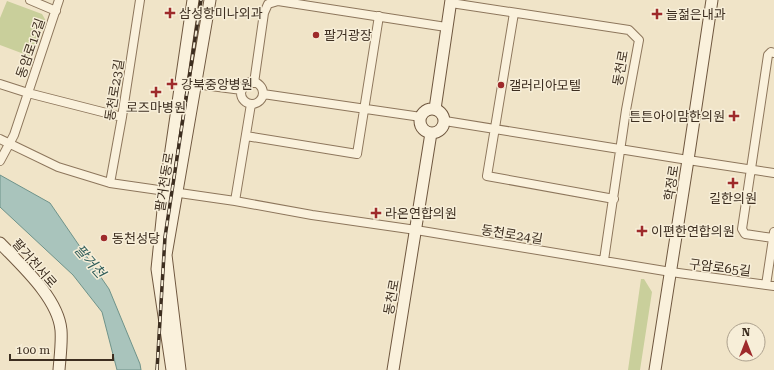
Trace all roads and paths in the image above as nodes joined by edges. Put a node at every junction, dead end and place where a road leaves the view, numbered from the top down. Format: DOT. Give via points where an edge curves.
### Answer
graph roads {
  1 [pos="30,0"];
  2 [pos="59,0"];
  3 [pos="140,0"];
  4 [pos="193,0"];
  5 [pos="210,0"];
  6 [pos="712,0"];
  7 [pos="451,2"];
  8 [pos="56,11"];
  9 [pos="514,13"];
  10 [pos="379,16"];
  11 [pos="446,27"];
  12 [pos="774,53"];
  13 [pos="254,83"];
  14 [pos="0,84"];
  15 [pos="195,84"];
  16 [pos="242,90"];
  17 [pos="28,93"];
  18 [pos="263,94"];
  19 [pos="251,104"];
  20 [pos="435,109"];
  21 [pos="365,110"];
  22 [pos="122,117"];
  23 [pos="420,117"];
  24 [pos="445,121"];
  25 [pos="495,129"];
  26 [pos="431,133"];
  27 [pos="246,136"];
  28 [pos="0,139"];
  29 [pos="10,145"];
  30 [pos="621,150"];
  31 [pos="688,160"];
  32 [pos="0,161"];
  33 [pos="750,169"];
  34 [pos="774,173"];
  35 [pos="110,183"];
  36 [pos="165,191"];
  37 [pos="176,193"];
  38 [pos="614,199"];
  39 [pos="235,201"];
  40 [pos="416,230"];
  41 [pos="774,235"];
  42 [pos="0,243"];
  43 [pos="604,260"];
  44 [pos="671,272"];
  45 [pos="770,285"];
  46 [pos="59,370"];
  47 [pos="172,370"];
  48 [pos="180,370"];
  49 [pos="393,370"];
  50 [pos="655,370"];
  1 -- 8 [label="street, 동암로12길"];
  2 -- 8 [label="street, 동암로12길"];
  3 -- 22 [label="street, 동천로23길"];
  4 -- 36 [label="main road, 팔거천동로"];
  5 -- 15 [label="main road, 팔거천동로"];
  6 -- 31 [label="main road, 학정로"];
  7 -- 9 [label="street, 동천로"];
  7 -- 11 [label="main road, 동천로"];
  8 -- 17 [label="street, 동암로12길"];
  9 -- 25 [label="street"];
  9 -- 30 [label="street, 동천로" via="629,30 635,35 638,40"];
  10 -- 11 [label="street"];
  10 -- 13 [label="street" via="278,1 268,4 264,13"];
  10 -- 21 [label="street"];
  11 -- 20 [label="main road, 동천로"];
  12 -- 33 [label="street" via="770,52 768,55"];
  13 -- 16 [label="street" via="248,83"];
  13 -- 18 [label="street" via="261,87"];
  14 -- 17 [label="street, 동암로12길"];
  15 -- 16 [label="street"];
  15 -- 37 [label="main road, 팔거천동로"];
  16 -- 19 [label="street" via="243,99"];
  17 -- 22 [label="street, 동암로12길"];
  17 -- 29 [label="street, 동암로12길"];
  18 -- 19 [label="street" via="260,101"];
  18 -- 21 [label="street"];
  19 -- 27 [label="street"];
  20 -- 23 [label="main road" via="427,110"];
  20 -- 24 [label="main road" via="442,113"];
  21 -- 23 [label="street"];
  21 -- 27 [label="street" via="357,154"];
  22 -- 35 [label="street, 동천로23길"];
  23 -- 26 [label="main road" via="421,127"];
  24 -- 25 [label="street"];
  24 -- 26 [label="main road" via="442,128"];
  25 -- 30 [label="street"];
  25 -- 38 [label="street" via="487,176"];
  26 -- 40 [label="main road, 동천로"];
  27 -- 39 [label="street"];
  28 -- 29 [label="street"];
  29 -- 32 [label="street, 동암로12길"];
  29 -- 35 [label="street" via="58,167"];
  30 -- 31 [label="street"];
  30 -- 38 [label="street"];
  31 -- 33 [label="street"];
  31 -- 44 [label="main road, 학정로"];
  33 -- 34 [label="street"];
  33 -- 41 [label="street" via="742,232"];
  35 -- 36 [label="street"];
  36 -- 37 [label="street"];
  36 -- 47 [label="main road, 팔거천동로" via="158,269"];
  37 -- 39 [label="street"];
  37 -- 48 [label="main road, 팔거천동로" via="166,255"];
  38 -- 43 [label="street"];
  39 -- 40 [label="street" via="345,221"];
  40 -- 43 [label="street, 동천로24길"];
  40 -- 49 [label="main road, 동천로"];
  41 -- 45 [label="street, 구암로65길"];
  42 -- 46 [label="main road, 팔거천서로" via="36,282 56,313 61,330"];
  43 -- 44 [label="street, 동천로24길"];
  44 -- 45 [label="street, 구암로65길"];
  44 -- 50 [label="main road, 학정로"];
}
